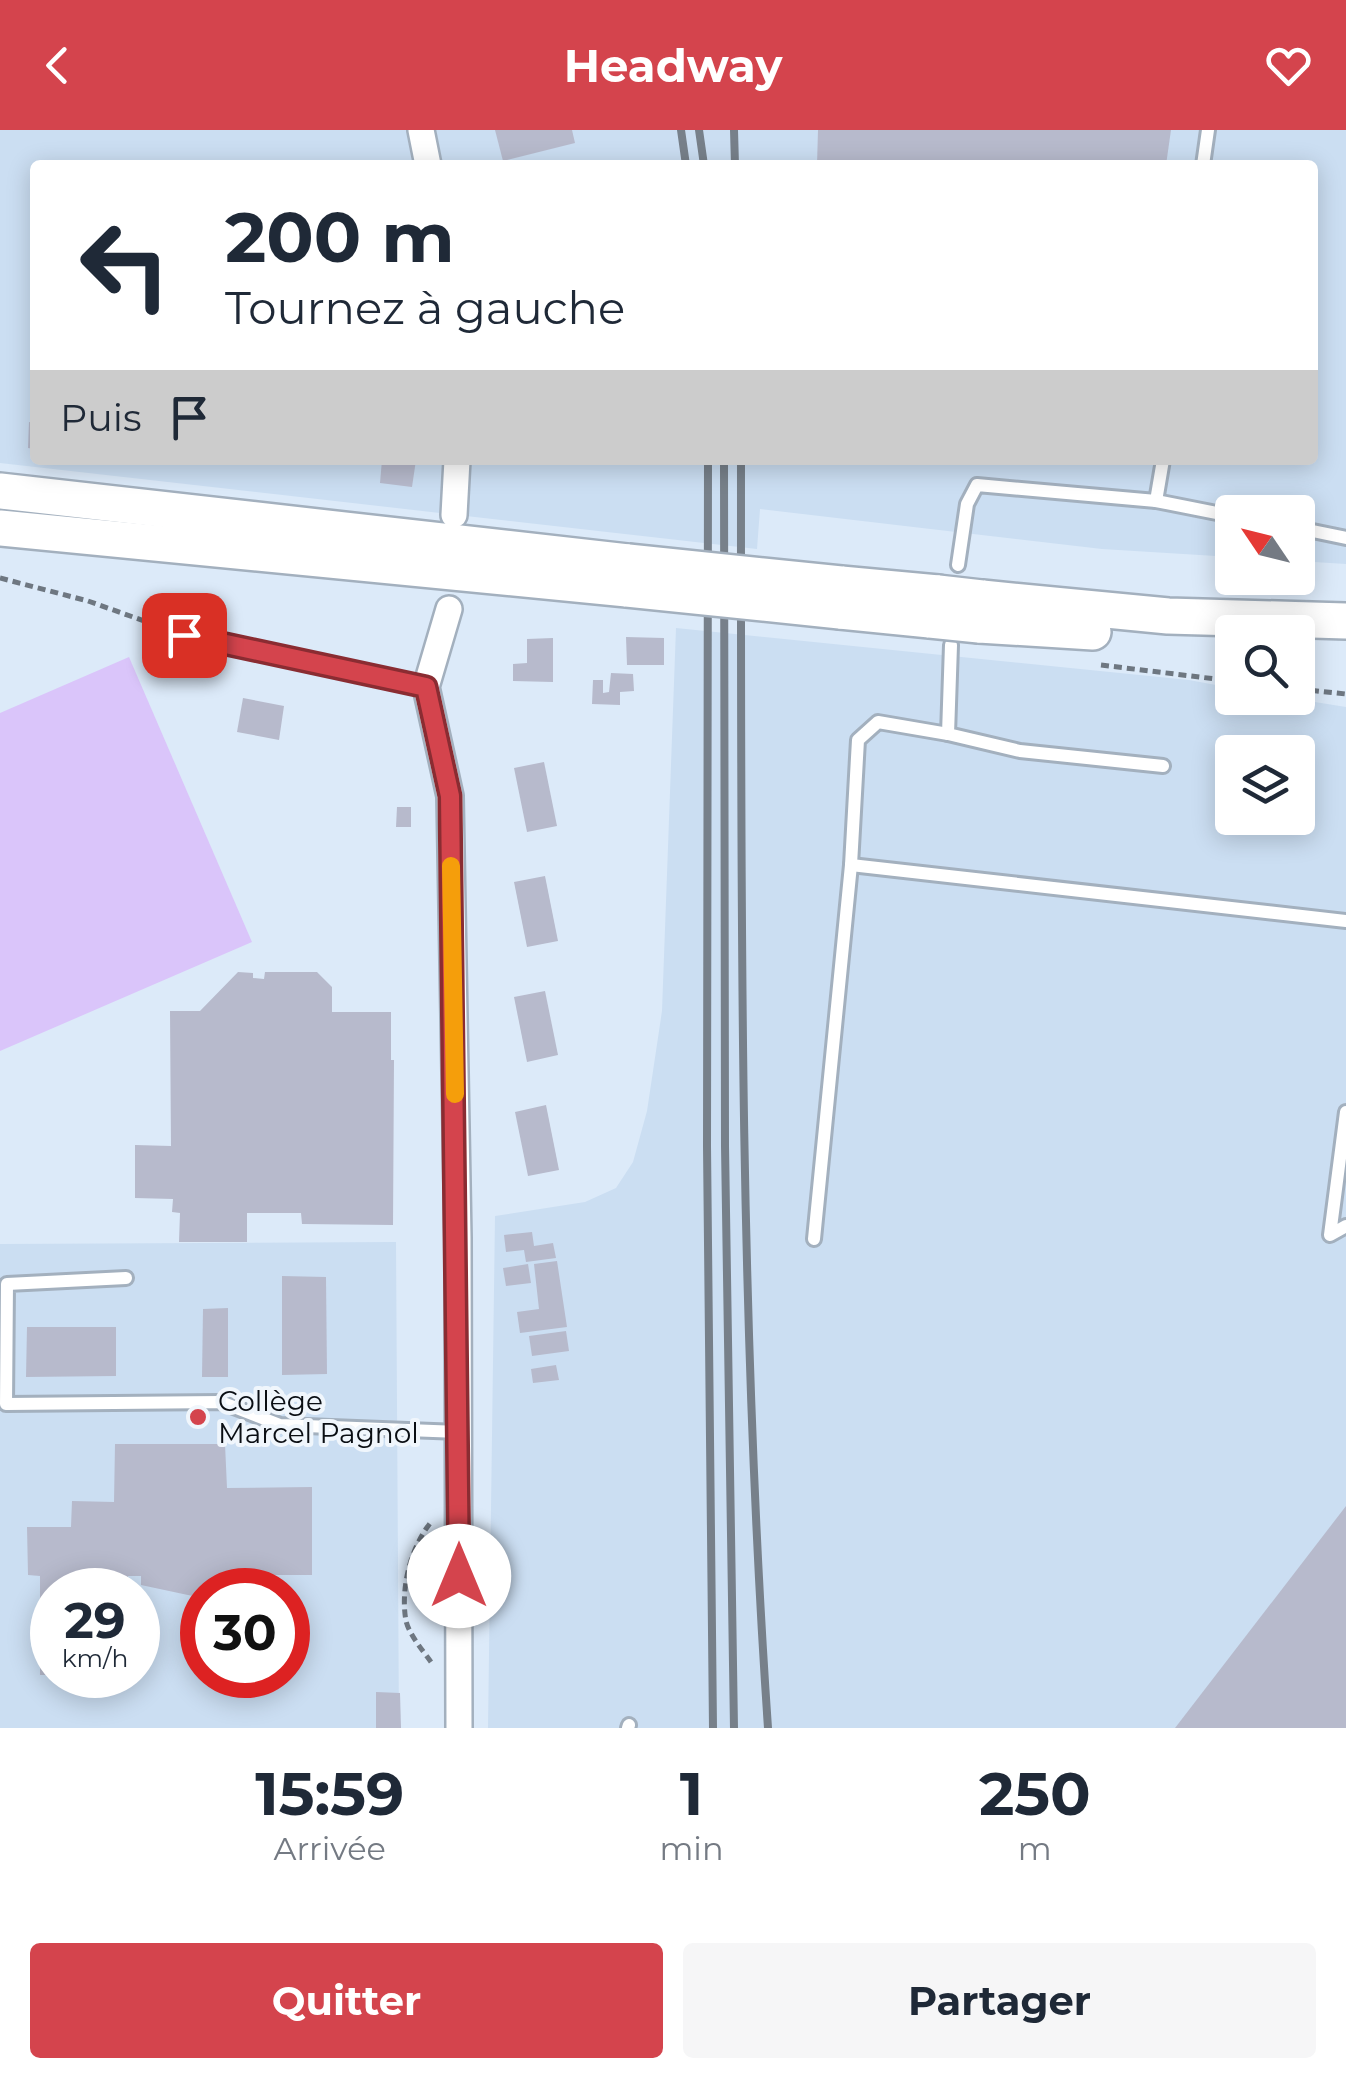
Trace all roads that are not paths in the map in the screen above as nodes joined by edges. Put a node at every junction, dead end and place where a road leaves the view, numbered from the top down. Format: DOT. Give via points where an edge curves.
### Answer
graph roads {
  1 [pos="422,130"];
  2 [pos="1208,130"];
  3 [pos="427,160"];
  4 [pos="1204,160"];
  5 [pos="457,465"];
  6 [pos="1162,465"];
  7 [pos="0,491"];
  8 [pos="1156,501"];
  9 [pos="1215,513"];
  10 [pos="454,516"];
  11 [pos="0,528"];
  12 [pos="1315,532"];
  13 [pos="1346,538"];
  14 [pos="628,575"];
  15 [pos="956,608"];
  16 [pos="449,609"];
  17 [pos="1346,621"];
  18 [pos="184,635"];
  19 [pos="1215,636"];
  20 [pos="1346,638"];
  21 [pos="1315,639"];
  22 [pos="426,687"];
  23 [pos="948,734"];
  24 [pos="1163,766"];
  25 [pos="851,865"];
  26 [pos="1346,921"];
  27 [pos="1346,1112"];
  28 [pos="1346,1226"];
  29 [pos="814,1239"];
  30 [pos="126,1278"];
  31 [pos="459,1432"];
  32 [pos="460,1728"];
  1 -- 3 [label="street"];
  2 -- 4 [label="lane"];
  5 -- 10 [label="street"];
  6 -- 8 [label="lane"];
  7 -- 14 [label="street"];
  8 -- 9 [label="lane"];
  8 -- 15 [label="lane" via="978,485 967,504"];
  11 -- 14 [label="street"];
  12 -- 13 [label="lane"];
  14 -- 15 [label="street, bridge"];
  15 -- 17 [label="street"];
  15 -- 19 [label="street"];
  15 -- 23 [label="lane"];
  16 -- 22 [label="street"];
  18 -- 22 [label="lane"];
  20 -- 21 [label="street"];
  22 -- 31 [label="street" via="450,796"];
  23 -- 24 [label="lane" via="1020,750"];
  23 -- 25 [label="lane" via="878,722 858,740"];
  25 -- 26 [label="lane"];
  25 -- 29 [label="lane"];
  27 -- 28 [label="lane" via="1330,1236"];
  30 -- 31 [label="lane" via="7,1284 6,1404 221,1402 280,1425"];
  31 -- 32 [label="street"];
}
